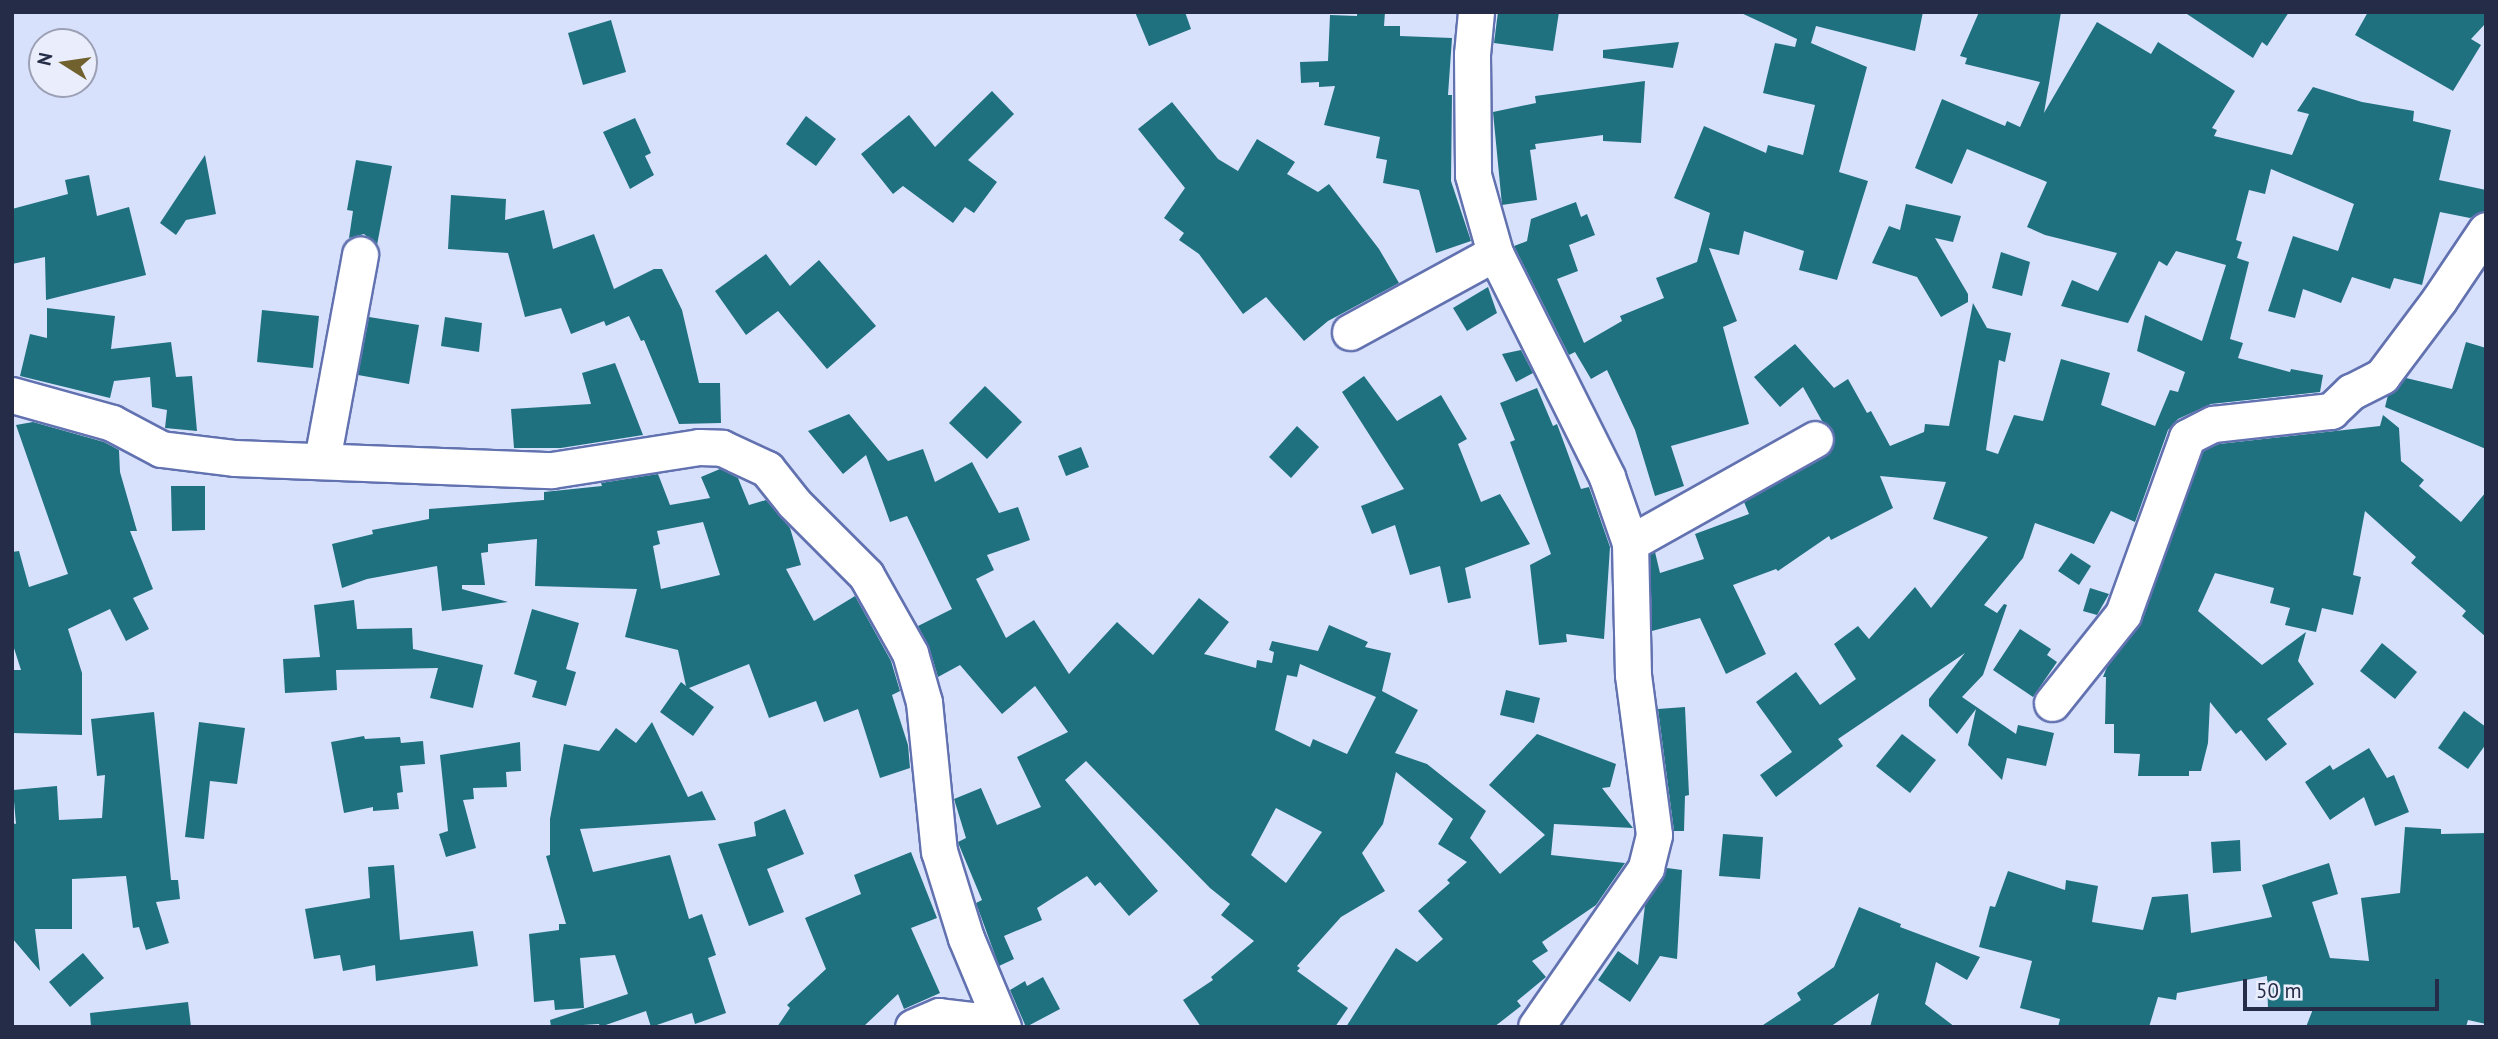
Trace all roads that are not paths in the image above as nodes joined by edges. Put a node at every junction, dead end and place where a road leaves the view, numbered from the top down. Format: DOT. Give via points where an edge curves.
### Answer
graph roads {
  1 [pos="1476,12"];
  2 [pos="2486,230"];
  3 [pos="1495,253"];
  4 [pos="360,254"];
  5 [pos="1350,332"];
  6 [pos="12,395"];
  7 [pos="1815,439"];
  8 [pos="322,460"];
  9 [pos="1630,543"];
  10 [pos="2052,703"];
  11 [pos="913,1027"];
  12 [pos="987,1027"];
  13 [pos="1003,1027"];
  14 [pos="1536,1027"];
  1 -- 3 [label="street" via="1473,175"];
  2 -- 10 [label="street" via="2382,376 2351,392 2332,411 2213,424 2187,437 2123,614"];
  3 -- 5 [label="street"];
  3 -- 9 [label="street" via="1607,477"];
  4 -- 8 [label="street"];
  6 -- 8 [label="street" via="112,423 161,449 235,458"];
  7 -- 9 [label="street"];
  8 -- 13 [label="street" via="552,470 710,447 767,469 866,575 910,653 924,702 939,851 966,938"];
  9 -- 14 [label="street" via="1633,675 1654,835 1646,868"];
  11 -- 12 [label="street" via="939,1016 973,1020"];
}
